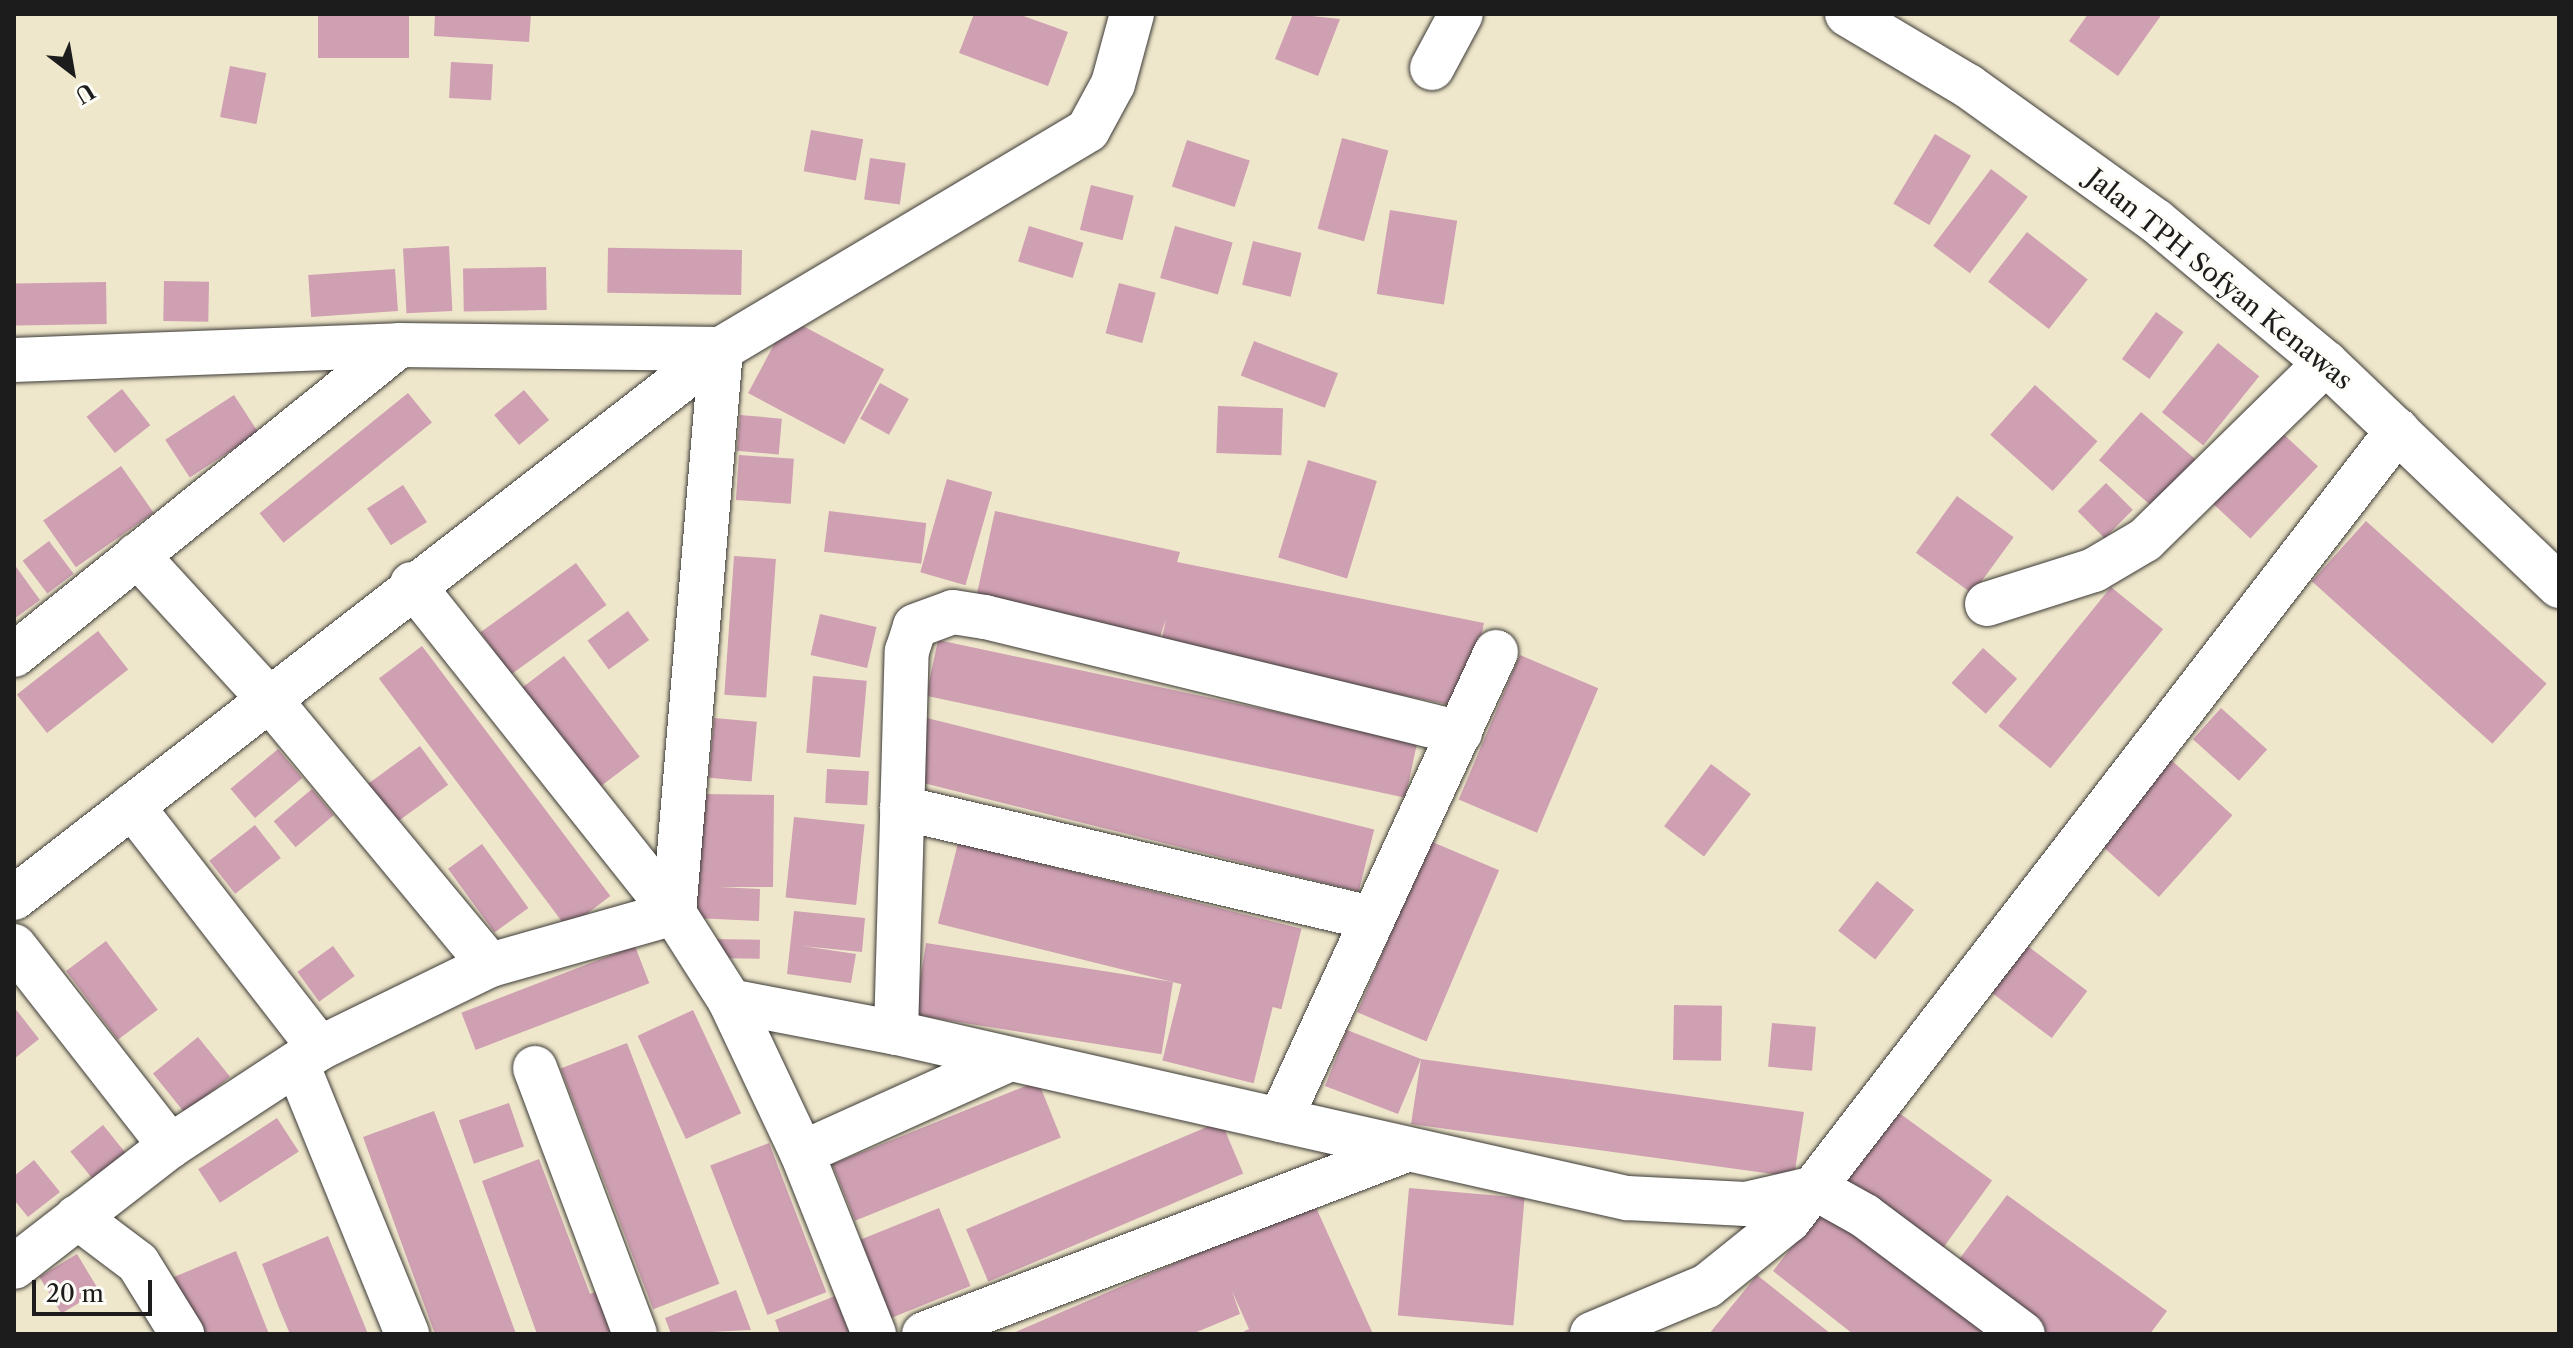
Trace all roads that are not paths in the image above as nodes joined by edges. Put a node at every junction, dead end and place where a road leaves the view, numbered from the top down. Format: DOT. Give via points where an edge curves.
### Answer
graph roads {
  1 [pos="1132,14"];
  2 [pos="1461,14"];
  3 [pos="1847,14"];
  4 [pos="1432,68"];
  5 [pos="399,345"];
  6 [pos="721,349"];
  7 [pos="14,360"];
  8 [pos="2326,363"];
  9 [pos="2398,430"];
  10 [pos="137,555"];
  11 [pos="412,584"];
  12 [pos="2559,586"];
  13 [pos="1987,604"];
  14 [pos="1496,652"];
  15 [pos="14,655"];
  16 [pos="269,699"];
  17 [pos="1460,733"];
  18 [pos="132,806"];
  19 [pos="902,808"];
  20 [pos="14,898"];
  21 [pos="674,913"];
  22 [pos="1370,918"];
  23 [pos="14,946"];
  24 [pos="490,965"];
  25 [pos="730,1001"];
  26 [pos="896,1033"];
  27 [pos="308,1056"];
  28 [pos="1008,1060"];
  29 [pos="535,1068"];
  30 [pos="1280,1120"];
  31 [pos="170,1146"];
  32 [pos="1401,1152"];
  33 [pos="802,1153"];
  34 [pos="1815,1188"];
  35 [pos="77,1217"];
  36 [pos="16,1261"];
  37 [pos="1648,1326"];
  38 [pos="182,1334"];
  39 [pos="407,1334"];
  40 [pos="635,1334"];
  41 [pos="874,1334"];
  42 [pos="924,1334"];
  43 [pos="1592,1334"];
  44 [pos="2023,1334"];
  1 -- 6 [label="street" via="1113,84 1088,130"];
  2 -- 4 [label="street"];
  3 -- 8 [label="street, Jalan TPH Sofyan Kenawas" via="1968,86 2156,221"];
  5 -- 6 [label="street"];
  5 -- 7 [label="street"];
  5 -- 10 [label="street"];
  6 -- 11 [label="street"];
  6 -- 21 [label="street"];
  8 -- 9 [label="street, Jalan TPH Sofyan Kenawas"];
  8 -- 13 [label="street" via="2145,540 2094,570"];
  9 -- 12 [label="street, Jalan TPH Sofyan Kenawas"];
  9 -- 34 [label="street"];
  10 -- 15 [label="street"];
  10 -- 16 [label="street"];
  11 -- 16 [label="street"];
  11 -- 21 [label="street"];
  14 -- 17 [label="street"];
  16 -- 18 [label="street"];
  16 -- 24 [label="street"];
  17 -- 19 [label="street" via="985,617 937,614 915,626 907,651"];
  17 -- 22 [label="street"];
  18 -- 20 [label="street"];
  18 -- 27 [label="street"];
  19 -- 22 [label="street"];
  19 -- 26 [label="street"];
  21 -- 24 [label="street"];
  21 -- 25 [label="street"];
  22 -- 30 [label="street"];
  23 -- 31 [label="street"];
  24 -- 27 [label="street"];
  25 -- 26 [label="street"];
  25 -- 33 [label="street"];
  26 -- 28 [label="street"];
  27 -- 31 [label="street"];
  27 -- 39 [label="street"];
  28 -- 30 [label="street"];
  28 -- 33 [label="street"];
  29 -- 40 [label="street"];
  30 -- 32 [label="street"];
  31 -- 35 [label="street"];
  32 -- 34 [label="street" via="1667,1202 1746,1204"];
  32 -- 42 [label="street"];
  33 -- 41 [label="street"];
  34 -- 37 [label="street" via="1737,1268"];
  34 -- 44 [label="street" via="1865,1216"];
  35 -- 36 [label="street"];
  35 -- 38 [label="street" via="138,1263"];
  37 -- 43 [label="street"];
}
